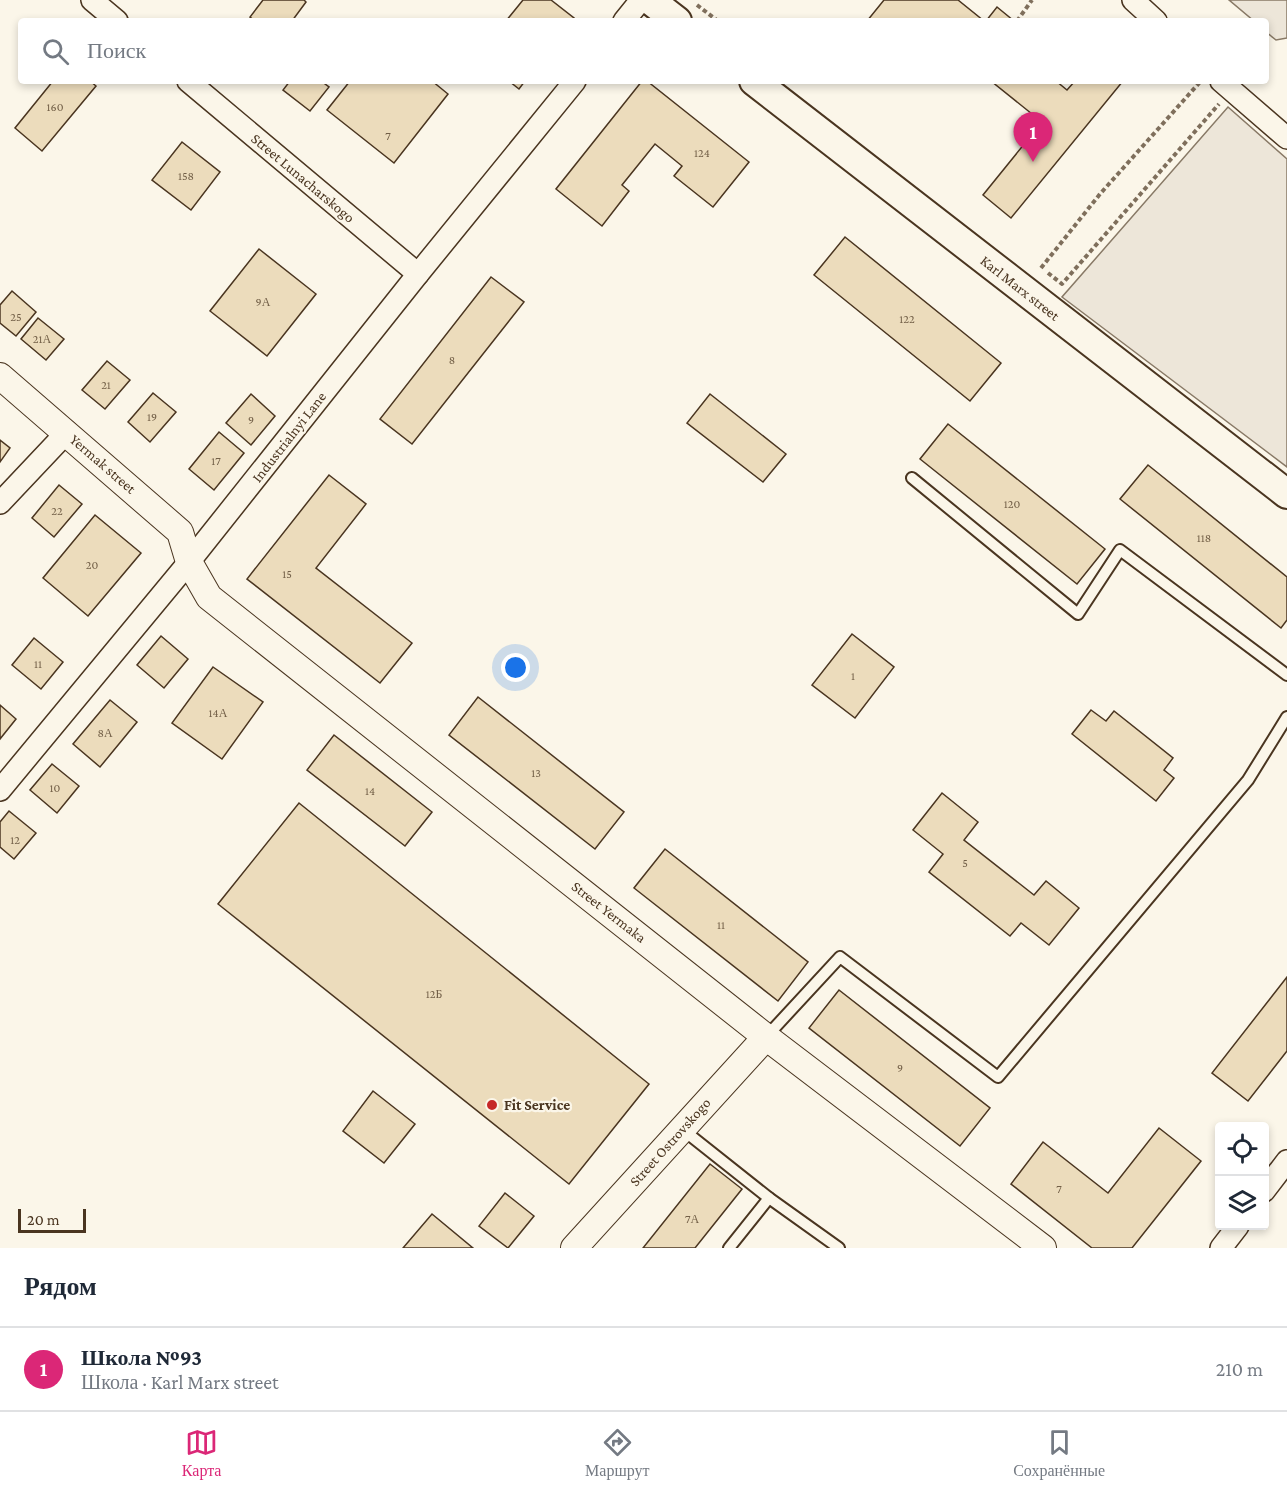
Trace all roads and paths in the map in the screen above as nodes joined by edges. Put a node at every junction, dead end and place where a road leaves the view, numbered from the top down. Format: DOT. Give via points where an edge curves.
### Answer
graph roads {
  1 [pos="92,0"];
  2 [pos="641,0"];
  3 [pos="650,0"];
  4 [pos="691,0"];
  5 [pos="1032,0"];
  6 [pos="1133,0"];
  7 [pos="113,18"];
  8 [pos="626,18"];
  9 [pos="673,18"];
  10 [pos="714,18"];
  11 [pos="1019,18"];
  12 [pos="1153,18"];
  13 [pos="192,84"];
  14 [pos="573,84"];
  15 [pos="758,84"];
  16 [pos="1197,84"];
  17 [pos="1226,86"];
  18 [pos="1287,138"];
  19 [pos="1041,268"];
  20 [pos="418,274"];
  21 [pos="1062,284"];
  22 [pos="0,376"];
  23 [pos="67,432"];
  24 [pos="912,478"];
  25 [pos="1287,494"];
  26 [pos="0,503"];
  27 [pos="189,562"];
  28 [pos="1287,675"];
  29 [pos="1287,717"];
  30 [pos="0,790"];
  31 [pos="766,1037"];
  32 [pos="682,1129"];
  33 [pos="1287,1161"];
  34 [pos="1269,1184"];
  35 [pos="769,1198"];
  36 [pos="1235,1230"];
  37 [pos="574,1248"];
  38 [pos="729,1248"];
  39 [pos="839,1248"];
  40 [pos="1043,1248"];
  41 [pos="1221,1248"];
  1 -- 7 [label="street"];
  2 -- 8 [label="street"];
  3 -- 9 [label="main road"];
  4 -- 10 [label="path"];
  5 -- 11 [label="path"];
  6 -- 12 [label="street"];
  13 -- 20 [label="street, Street Lunacharskogo"];
  14 -- 20 [label="street, Industrialnyi Lane"];
  15 -- 25 [label="main road, Karl Marx street"];
  16 -- 19 [label="path"];
  17 -- 18 [label="street"];
  17 -- 21 [label="path"];
  20 -- 27 [label="street, Industrialnyi Lane"];
  22 -- 23 [label="street, Yermak street"];
  23 -- 26 [label="street"];
  23 -- 27 [label="street, Yermak street" via="180,532"];
  24 -- 28 [label="lane" via="1078,614 1120,550"];
  27 -- 30 [label="street, Industrialnyi Lane"];
  27 -- 31 [label="street, Street Yermaka" via="209,597"];
  29 -- 31 [label="lane" via="1248,780 998,1077 840,957"];
  31 -- 32 [label="street, Street Ostrovskogo"];
  31 -- 40 [label="street, Street Yermaka"];
  32 -- 35 [label="lane"];
  32 -- 37 [label="street, Street Ostrovskogo"];
  33 -- 34 [label="street"];
  35 -- 38 [label="lane"];
  35 -- 39 [label="lane"];
  36 -- 41 [label="street"];
}
